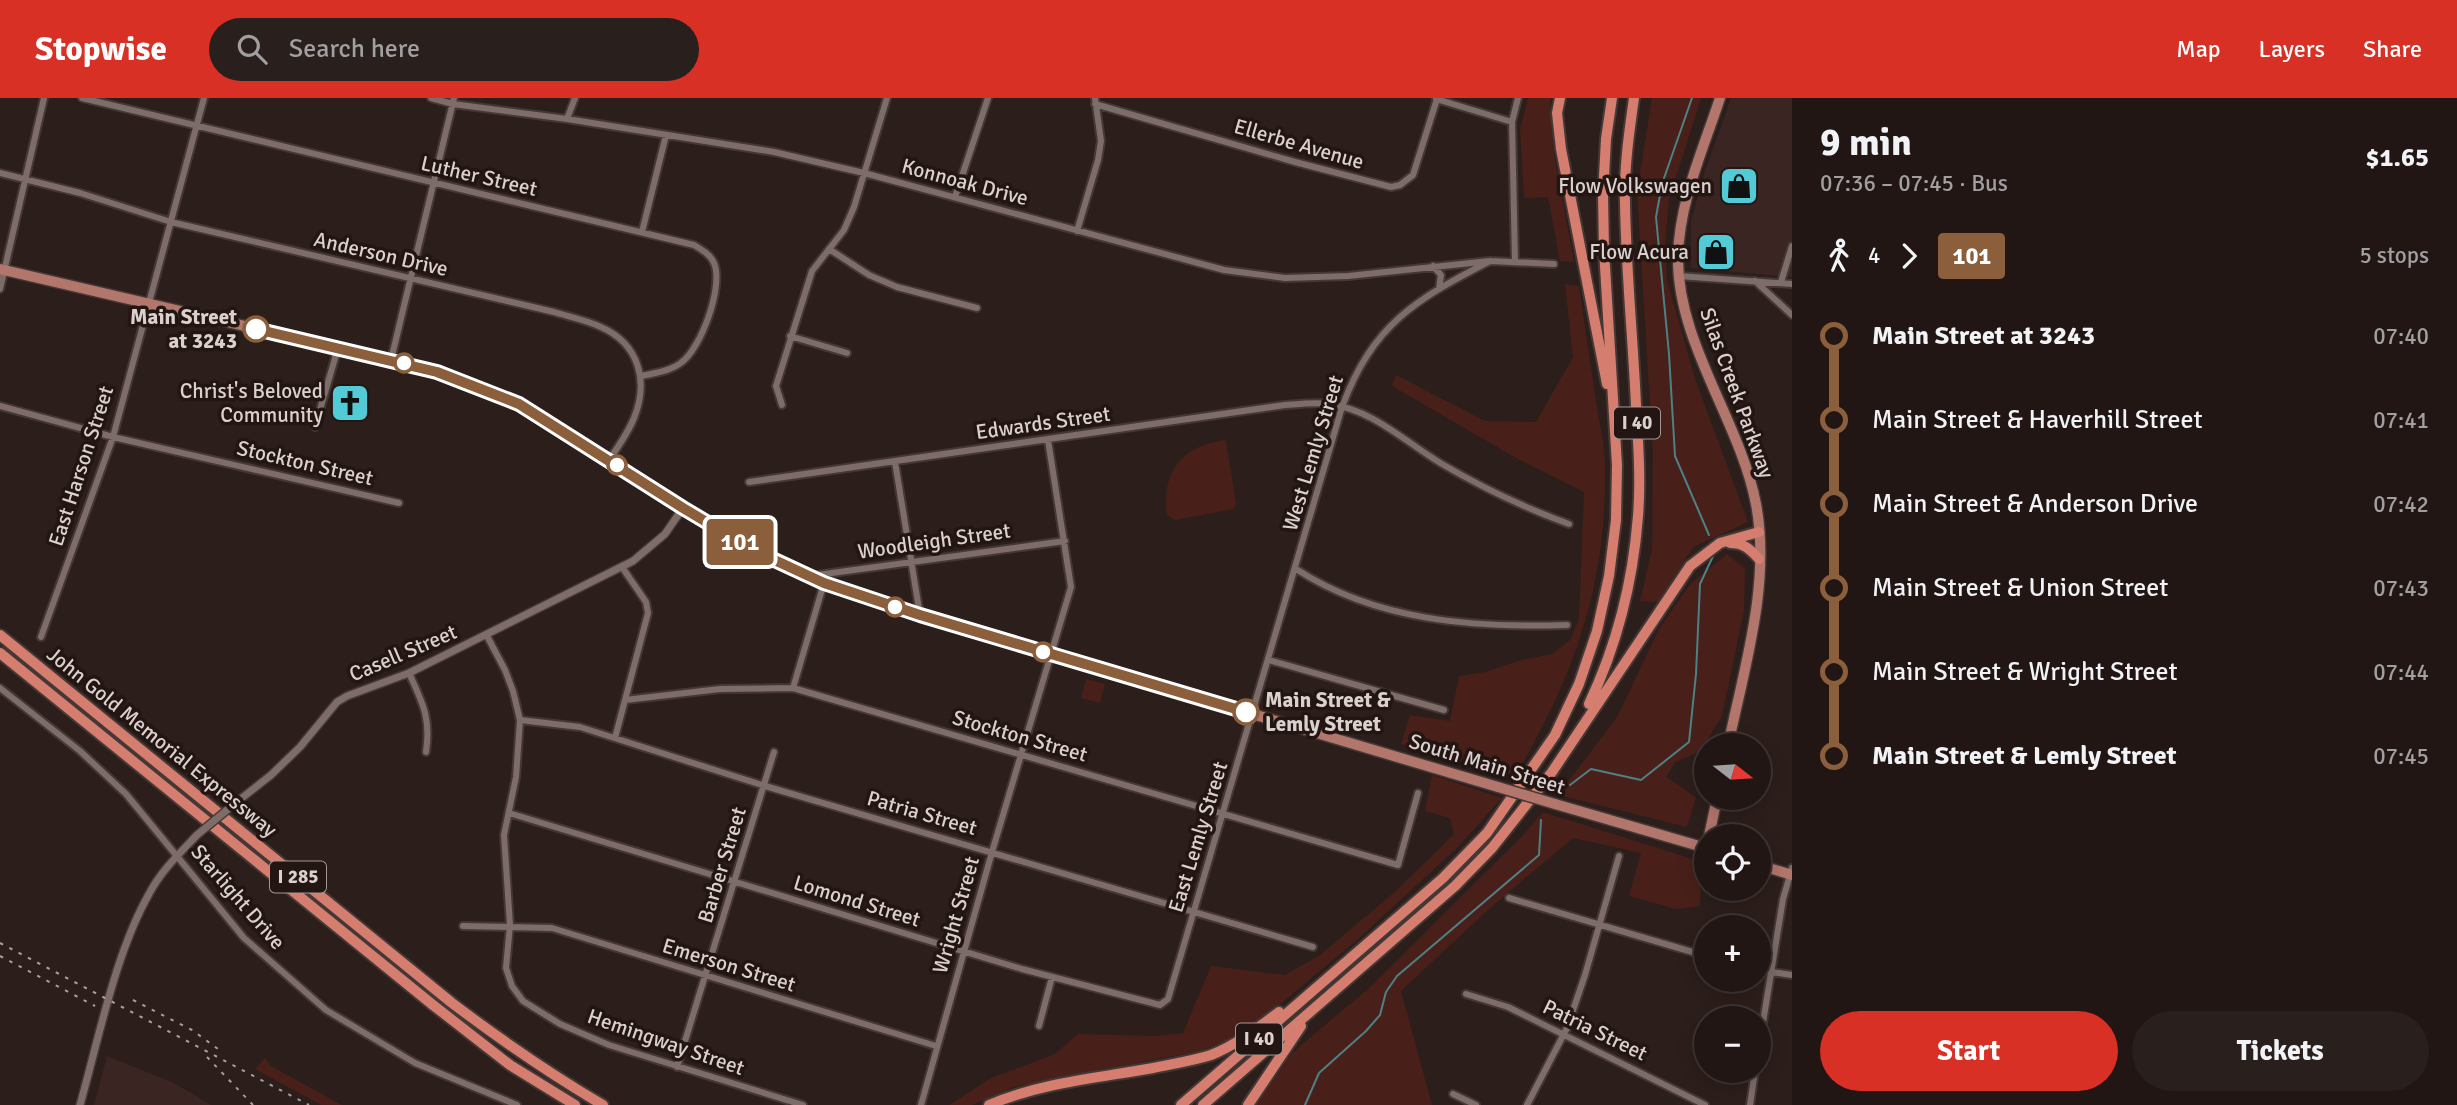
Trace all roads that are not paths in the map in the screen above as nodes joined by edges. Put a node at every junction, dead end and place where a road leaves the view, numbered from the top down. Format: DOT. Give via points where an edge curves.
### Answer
graph roads {
  1 [pos="44,98"];
  2 [pos="82,98"];
  3 [pos="204,98"];
  4 [pos="431,98"];
  5 [pos="575,98"];
  6 [pos="887,98"];
  7 [pos="988,98"];
  8 [pos="1518,98"];
  9 [pos="1560,98"];
  10 [pos="1612,98"];
  11 [pos="1634,98"];
  12 [pos="1720,98"];
  13 [pos="1436,99"];
  14 [pos="454,101"];
  15 [pos="1095,101"];
  16 [pos="567,119"];
  17 [pos="1511,122"];
  18 [pos="196,127"];
  19 [pos="666,135"];
  20 [pos="0,173"];
  21 [pos="864,173"];
  22 [pos="26,179"];
  23 [pos="435,184"];
  24 [pos="955,197"];
  25 [pos="171,222"];
  26 [pos="1077,231"];
  27 [pos="642,232"];
  28 [pos="1792,246"];
  29 [pos="829,249"];
  30 [pos="1490,261"];
  31 [pos="1515,261"];
  32 [pos="1554,264"];
  33 [pos="1433,266"];
  34 [pos="2,270"];
  35 [pos="1679,276"];
  36 [pos="412,279"];
  37 [pos="1754,280"];
  38 [pos="1781,282"];
  39 [pos="1792,284"];
  40 [pos="0,289"];
  41 [pos="1439,289"];
  42 [pos="148,303"];
  43 [pos="977,308"];
  44 [pos="1792,315"];
  45 [pos="790,336"];
  46 [pos="338,348"];
  47 [pos="847,353"];
  48 [pos="391,360"];
  49 [pos="642,376"];
  50 [pos="0,405"];
  51 [pos="782,405"];
  52 [pos="1342,407"];
  53 [pos="315,427"];
  54 [pos="1615,427"];
  55 [pos="113,437"];
  56 [pos="1048,440"];
  57 [pos="609,460"];
  58 [pos="895,462"];
  59 [pos="749,482"];
  60 [pos="399,503"];
  61 [pos="683,508"];
  62 [pos="1569,524"];
  63 [pos="1759,532"];
  64 [pos="1065,541"];
  65 [pos="1720,543"];
  66 [pos="1759,559"];
  67 [pos="910,563"];
  68 [pos="622,568"];
  69 [pos="1296,569"];
  70 [pos="808,576"];
  71 [pos="824,583"];
  72 [pos="920,615"];
  73 [pos="1567,625"];
  74 [pos="0,635"];
  75 [pos="487,636"];
  76 [pos="41,637"];
  77 [pos="0,653"];
  78 [pos="1051,654"];
  79 [pos="1269,660"];
  80 [pos="409,673"];
  81 [pos="0,688"];
  82 [pos="793,688"];
  83 [pos="625,699"];
  84 [pos="1444,710"];
  85 [pos="1253,713"];
  86 [pos="520,720"];
  87 [pos="1731,733"];
  88 [pos="615,738"];
  89 [pos="1572,738"];
  90 [pos="426,752"];
  91 [pos="774,752"];
  92 [pos="1021,755"];
  93 [pos="765,786"];
  94 [pos="1418,793"];
  95 [pos="509,813"];
  96 [pos="1223,814"];
  97 [pos="1694,845"];
  98 [pos="992,852"];
  99 [pos="177,855"];
  100 [pos="1619,856"];
  101 [pos="1771,868"];
  102 [pos="1791,872"];
  103 [pos="735,883"];
  104 [pos="1509,898"];
  105 [pos="1194,912"];
  106 [pos="510,925"];
  107 [pos="1599,925"];
  108 [pos="463,926"];
  109 [pos="1313,947"];
  110 [pos="964,951"];
  111 [pos="1694,953"];
  112 [pos="1771,966"];
  113 [pos="1176,971"];
  114 [pos="1336,972"];
  115 [pos="1771,972"];
  116 [pos="1792,975"];
  117 [pos="706,977"];
  118 [pos="1052,977"];
  119 [pos="1466,994"];
  120 [pos="1310,1014"];
  121 [pos="1040,1026"];
  122 [pos="1563,1034"];
  123 [pos="936,1046"];
  124 [pos="677,1067"];
  125 [pos="1753,1083"];
  126 [pos="1453,1094"];
  127 [pos="80,1105"];
  128 [pos="517,1105"];
  129 [pos="575,1105"];
  130 [pos="603,1105"];
  131 [pos="803,1105"];
  132 [pos="921,1105"];
  133 [pos="989,1105"];
  134 [pos="1181,1105"];
  135 [pos="1203,1105"];
  136 [pos="1248,1105"];
  137 [pos="1476,1105"];
  138 [pos="1527,1105"];
  139 [pos="1705,1105"];
  140 [pos="1750,1105"];
  1 -- 22 [label="street"];
  2 -- 18 [label="street, Luther Street"];
  3 -- 18 [label="street, East Harson Street"];
  4 -- 14 [label="street, Konnoak Drive"];
  5 -- 16 [label="street"];
  6 -- 21 [label="street"];
  7 -- 24 [label="street"];
  8 -- 17 [label="street"];
  9 -- 54 [label="highway" via="1561,149"];
  10 -- 54 [label="highway, I 40" via="1606,139 1604,250"];
  11 -- 89 [label="highway, I 40" via="1625,201 1639,514 1619,627"];
  12 -- 35 [label="main road, Silas Creek Parkway" via="1683,209"];
  13 -- 15 [label="street, Ellerbe Avenue" via="1413,175 1391,187"];
  13 -- 17 [label="street"];
  14 -- 16 [label="street, Konnoak Drive"];
  14 -- 23 [label="street"];
  15 -- 26 [label="street" via="1101,141"];
  16 -- 19 [label="street, Konnoak Drive"];
  17 -- 31 [label="street"];
  18 -- 23 [label="street, Luther Street"];
  18 -- 25 [label="street, East Harson Street"];
  19 -- 21 [label="street, Konnoak Drive" via="774,152"];
  19 -- 27 [label="street"];
  20 -- 22 [label="street, Anderson Drive"];
  21 -- 24 [label="street, Konnoak Drive"];
  21 -- 29 [label="street" via="844,230"];
  22 -- 25 [label="street, Anderson Drive"];
  22 -- 34 [label="street"];
  23 -- 27 [label="street, Luther Street"];
  23 -- 36 [label="street"];
  24 -- 26 [label="street, Konnoak Drive"];
  25 -- 36 [label="street, Anderson Drive"];
  25 -- 42 [label="street, East Harson Street"];
  26 -- 33 [label="street, Konnoak Drive" via="1224,270 1285,278"];
  27 -- 49 [label="street, Luther Street" via="694,245 712,259 716,275 711,307 694,350 675,367"];
  28 -- 38 [label="street"];
  29 -- 43 [label="street" via="897,287"];
  29 -- 45 [label="street" via="812,271"];
  30 -- 31 [label="street, Konnoak Drive"];
  30 -- 33 [label="street, Konnoak Drive"];
  30 -- 41 [label="street, West Lemly Street"];
  31 -- 32 [label="street, Konnoak Drive"];
  33 -- 41 [label="street" via="1441,275"];
  34 -- 40 [label="street"];
  34 -- 42 [label="main road, South Main Street"];
  35 -- 37 [label="street"];
  35 -- 63 [label="main road, Silas Creek Parkway" via="1688,323 1744,459"];
  36 -- 48 [label="street"];
  36 -- 49 [label="street, Anderson Drive" via="600,326 630,351"];
  37 -- 38 [label="street"];
  37 -- 44 [label="street"];
  38 -- 39 [label="street"];
  41 -- 52 [label="street, West Lemly Street" via="1409,308 1384,332 1354,376"];
  42 -- 46 [label="main road, South Main Street"];
  42 -- 55 [label="street, East Harson Street"];
  45 -- 47 [label="street"];
  45 -- 51 [label="street" via="776,386"];
  46 -- 48 [label="main road, South Main Street"];
  46 -- 53 [label="street"];
  48 -- 57 [label="main road, South Main Street" via="464,381 519,404"];
  49 -- 57 [label="street" via="635,416"];
  50 -- 55 [label="street, Stockton Street"];
  52 -- 56 [label="street, Edwards Street" via="1285,405"];
  52 -- 62 [label="street, Edwards Street" via="1377,420 1441,463 1522,506"];
  52 -- 69 [label="street, West Lemly Street"];
  54 -- 114 [label="highway, I 40" via="1616,520 1609,576 1584,671 1555,735 1487,833"];
  55 -- 60 [label="street, Stockton Street"];
  55 -- 76 [label="street, East Harson Street"];
  56 -- 58 [label="street, Edwards Street"];
  56 -- 64 [label="street, Wright Street"];
  57 -- 61 [label="main road, South Main Street"];
  58 -- 59 [label="street, Edwards Street"];
  58 -- 67 [label="street"];
  61 -- 68 [label="street, Casell Street" via="665,534"];
  61 -- 70 [label="main road, South Main Street"];
  63 -- 65 [label="highway"];
  63 -- 66 [label="main road, Silas Creek Parkway"];
  64 -- 67 [label="street, Woodleigh Street"];
  64 -- 78 [label="street, Wright Street" via="1071,587"];
  65 -- 66 [label="highway" via="1748,547"];
  65 -- 89 [label="highway" via="1690,566"];
  66 -- 87 [label="main road, Silas Creek Parkway" via="1754,623"];
  67 -- 70 [label="street, Woodleigh Street"];
  67 -- 72 [label="street"];
  68 -- 75 [label="street, Casell Street"];
  68 -- 83 [label="street" via="646,602 648,613"];
  69 -- 73 [label="street" via="1386,610 1510,627"];
  69 -- 79 [label="street, West Lemly Street"];
  70 -- 71 [label="main road, South Main Street"];
  71 -- 72 [label="main road, South Main Street"];
  71 -- 82 [label="street"];
  72 -- 78 [label="main road, South Main Street"];
  74 -- 130 [label="highway, John Gold Memorial Expressway / I 285" via="452,1003 554,1077"];
  75 -- 80 [label="street, Casell Street"];
  75 -- 86 [label="street, Hemingway Street" via="505,670"];
  77 -- 129 [label="highway, John Gold Memorial Expressway / I 285" via="433,1005 510,1065"];
  78 -- 85 [label="main road, South Main Street"];
  78 -- 92 [label="street, Wright Street"];
  79 -- 84 [label="street"];
  79 -- 85 [label="street, West Lemly Street"];
  80 -- 90 [label="street" via="425,708"];
  80 -- 99 [label="street, Casell Street, bridge" via="337,702 271,775"];
  81 -- 99 [label="street, Starlight Drive" via="128,796"];
  82 -- 83 [label="street, Stockton Street" via="720,689"];
  82 -- 92 [label="street, Stockton Street"];
  83 -- 88 [label="street"];
  85 -- 96 [label="street, East Lemly Street"];
  85 -- 97 [label="main road, South Main Street, bridge"];
  86 -- 88 [label="street, Patria Street" via="580,727"];
  86 -- 95 [label="street, Hemingway Street"];
  88 -- 93 [label="street, Patria Street"];
  89 -- 120 [label="highway, I 40" via="1552,772 1492,848"];
  91 -- 93 [label="street, Barber Street"];
  92 -- 96 [label="street, Stockton Street"];
  92 -- 98 [label="street, Wright Street"];
  93 -- 98 [label="street, Patria Street"];
  93 -- 103 [label="street, Barber Street"];
  94 -- 96 [label="street, Stockton Street" via="1398,865"];
  95 -- 103 [label="street, Lomond Street"];
  95 -- 106 [label="street, Hemingway Street" via="504,835"];
  96 -- 105 [label="street, East Lemly Street"];
  98 -- 105 [label="street, Patria Street"];
  98 -- 110 [label="street, Wright Street"];
  99 -- 127 [label="street, Casell Street" via="150,891 132,931"];
  99 -- 128 [label="street, Starlight Drive" via="244,938 326,1010 415,1063"];
  100 -- 107 [label="street"];
  101 -- 102 [label="main road"];
  102 -- 112 [label="street"];
  103 -- 110 [label="street, Lomond Street"];
  103 -- 117 [label="street, Barber Street"];
  104 -- 107 [label="street"];
  105 -- 109 [label="street, Patria Street"];
  105 -- 113 [label="street, East Lemly Street"];
  106 -- 108 [label="street, Emerson Street"];
  106 -- 117 [label="street, Emerson Street" via="552,928"];
  106 -- 124 [label="street, Hemingway Street" via="506,968 523,1001 609,1045"];
  107 -- 111 [label="street"];
  107 -- 122 [label="street"];
  110 -- 118 [label="street, Lomond Street"];
  110 -- 123 [label="street, Wright Street"];
  113 -- 118 [label="street, Lomond Street" via="1168,999 1160,1005"];
  114 -- 133 [label="highway" via="1261,1027 1210,1055 1050,1086"];
  114 -- 134 [label="highway, I 40"];
  115 -- 116 [label="street"];
  117 -- 123 [label="street, Emerson Street"];
  117 -- 124 [label="street, Barber Street"];
  118 -- 121 [label="street"];
  119 -- 122 [label="street, Patria Street" via="1508,1007"];
  120 -- 135 [label="highway, I 40"];
  120 -- 136 [label="highway"];
  122 -- 138 [label="street"];
  122 -- 139 [label="street, Patria Street"];
  123 -- 132 [label="street, Wright Street"];
  124 -- 131 [label="street, Hemingway Street"];
  125 -- 140 [label="street"];
  126 -- 137 [label="street"];
}
